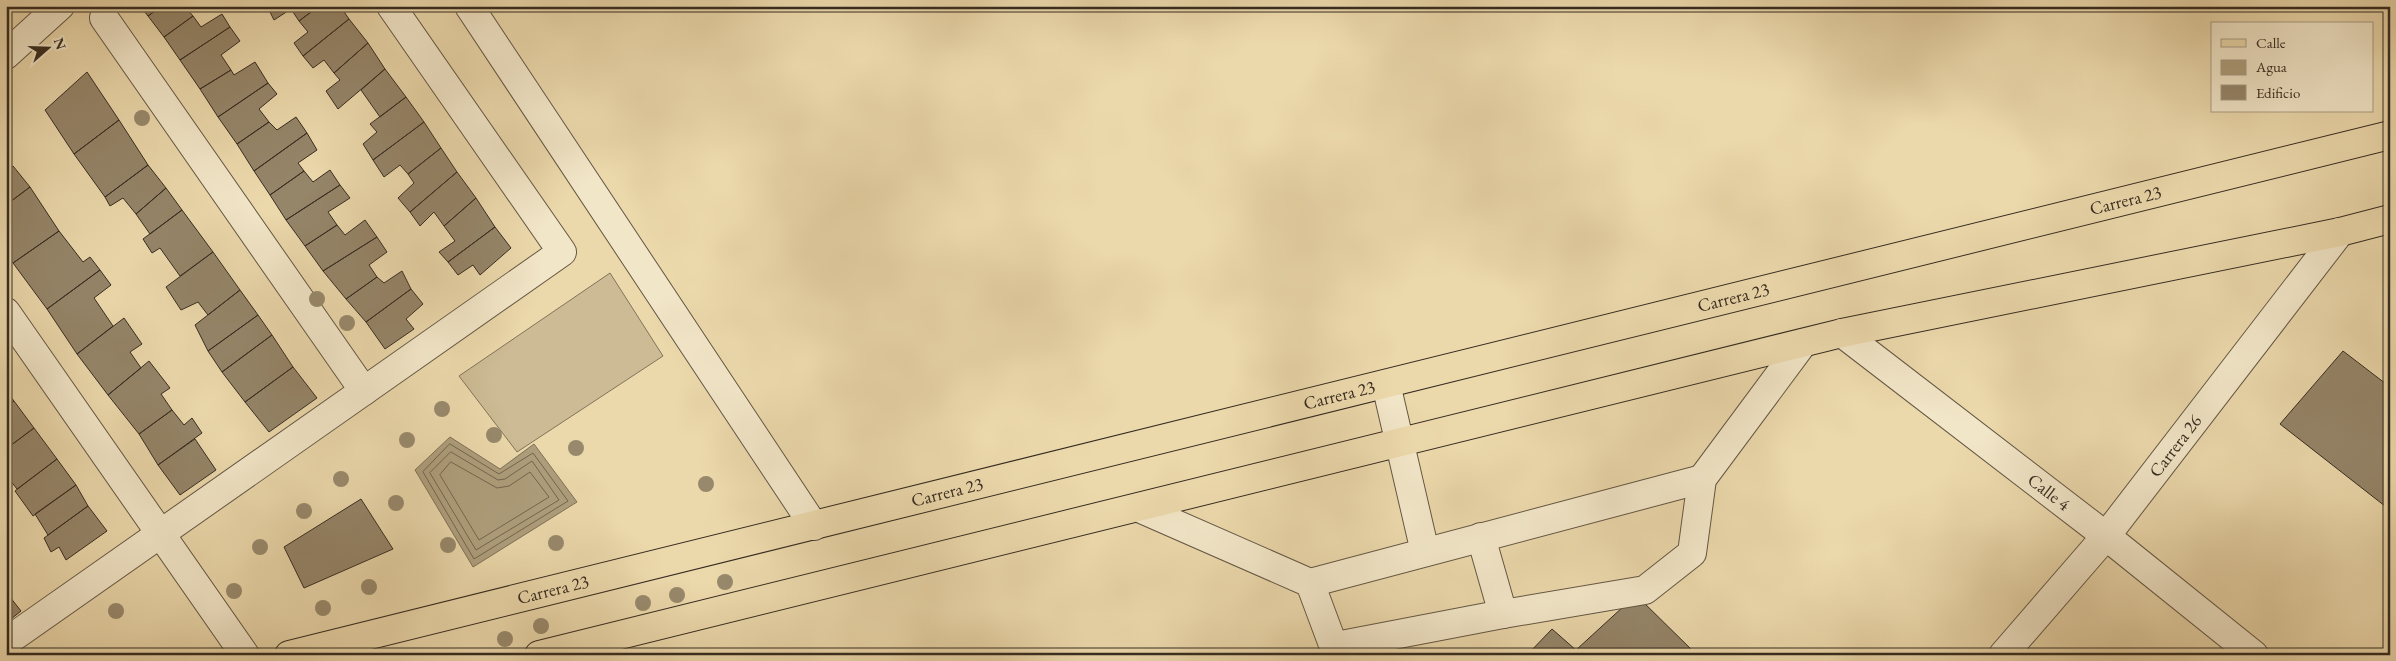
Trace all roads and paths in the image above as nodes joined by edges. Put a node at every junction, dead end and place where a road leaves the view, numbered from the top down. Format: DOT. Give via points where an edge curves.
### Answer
graph roads {
  1 [pos="391,6"];
  2 [pos="469,6"];
  3 [pos="55,8"];
  4 [pos="104,18"];
  5 [pos="6,55"];
  6 [pos="2390,135"];
  7 [pos="2390,219"];
  8 [pos="2340,232"];
  9 [pos="6,312"];
  10 [pos="1842,333"];
  11 [pos="1803,343"];
  12 [pos="1386,384"];
  13 [pos="364,391"];
  14 [pos="1401,444"];
  15 [pos="1702,479"];
  16 [pos="1139,508"];
  17 [pos="814,526"];
  18 [pos="161,534"];
  19 [pos="2106,536"];
  20 [pos="1481,537"];
  21 [pos="1425,552"];
  22 [pos="1310,583"];
  23 [pos="1503,614"];
  24 [pos="6,642"];
  25 [pos="245,655"];
  26 [pos="289,655"];
  27 [pos="540,655"];
  28 [pos="2003,655"];
  29 [pos="2254,655"];
  1 -- 13 [label="street" via="562,252"];
  2 -- 17 [label="street"];
  3 -- 5 [label="street"];
  4 -- 13 [label="street"];
  6 -- 12 [label="main road, Carrera 23"];
  7 -- 8 [label="main road"];
  8 -- 10 [label="main road"];
  8 -- 19 [label="street, Carrera 26"];
  9 -- 18 [label="street"];
  10 -- 11 [label="main road"];
  10 -- 19 [label="street, Calle 4"];
  11 -- 14 [label="main road"];
  11 -- 15 [label="street"];
  12 -- 14 [label="street"];
  12 -- 17 [label="main road, Carrera 23"];
  13 -- 18 [label="street"];
  14 -- 16 [label="main road"];
  14 -- 21 [label="street"];
  15 -- 20 [label="street"];
  15 -- 23 [label="street" via="1692,553 1645,590"];
  16 -- 22 [label="street"];
  16 -- 27 [label="main road"];
  17 -- 26 [label="main road, Carrera 23"];
  18 -- 24 [label="street"];
  18 -- 25 [label="street"];
  19 -- 28 [label="street, Carrera 26"];
  19 -- 29 [label="street, Calle 4"];
  20 -- 21 [label="street"];
  20 -- 23 [label="street"];
  21 -- 22 [label="street"];
  22 -- 23 [label="street" via="1336,646"];
}
